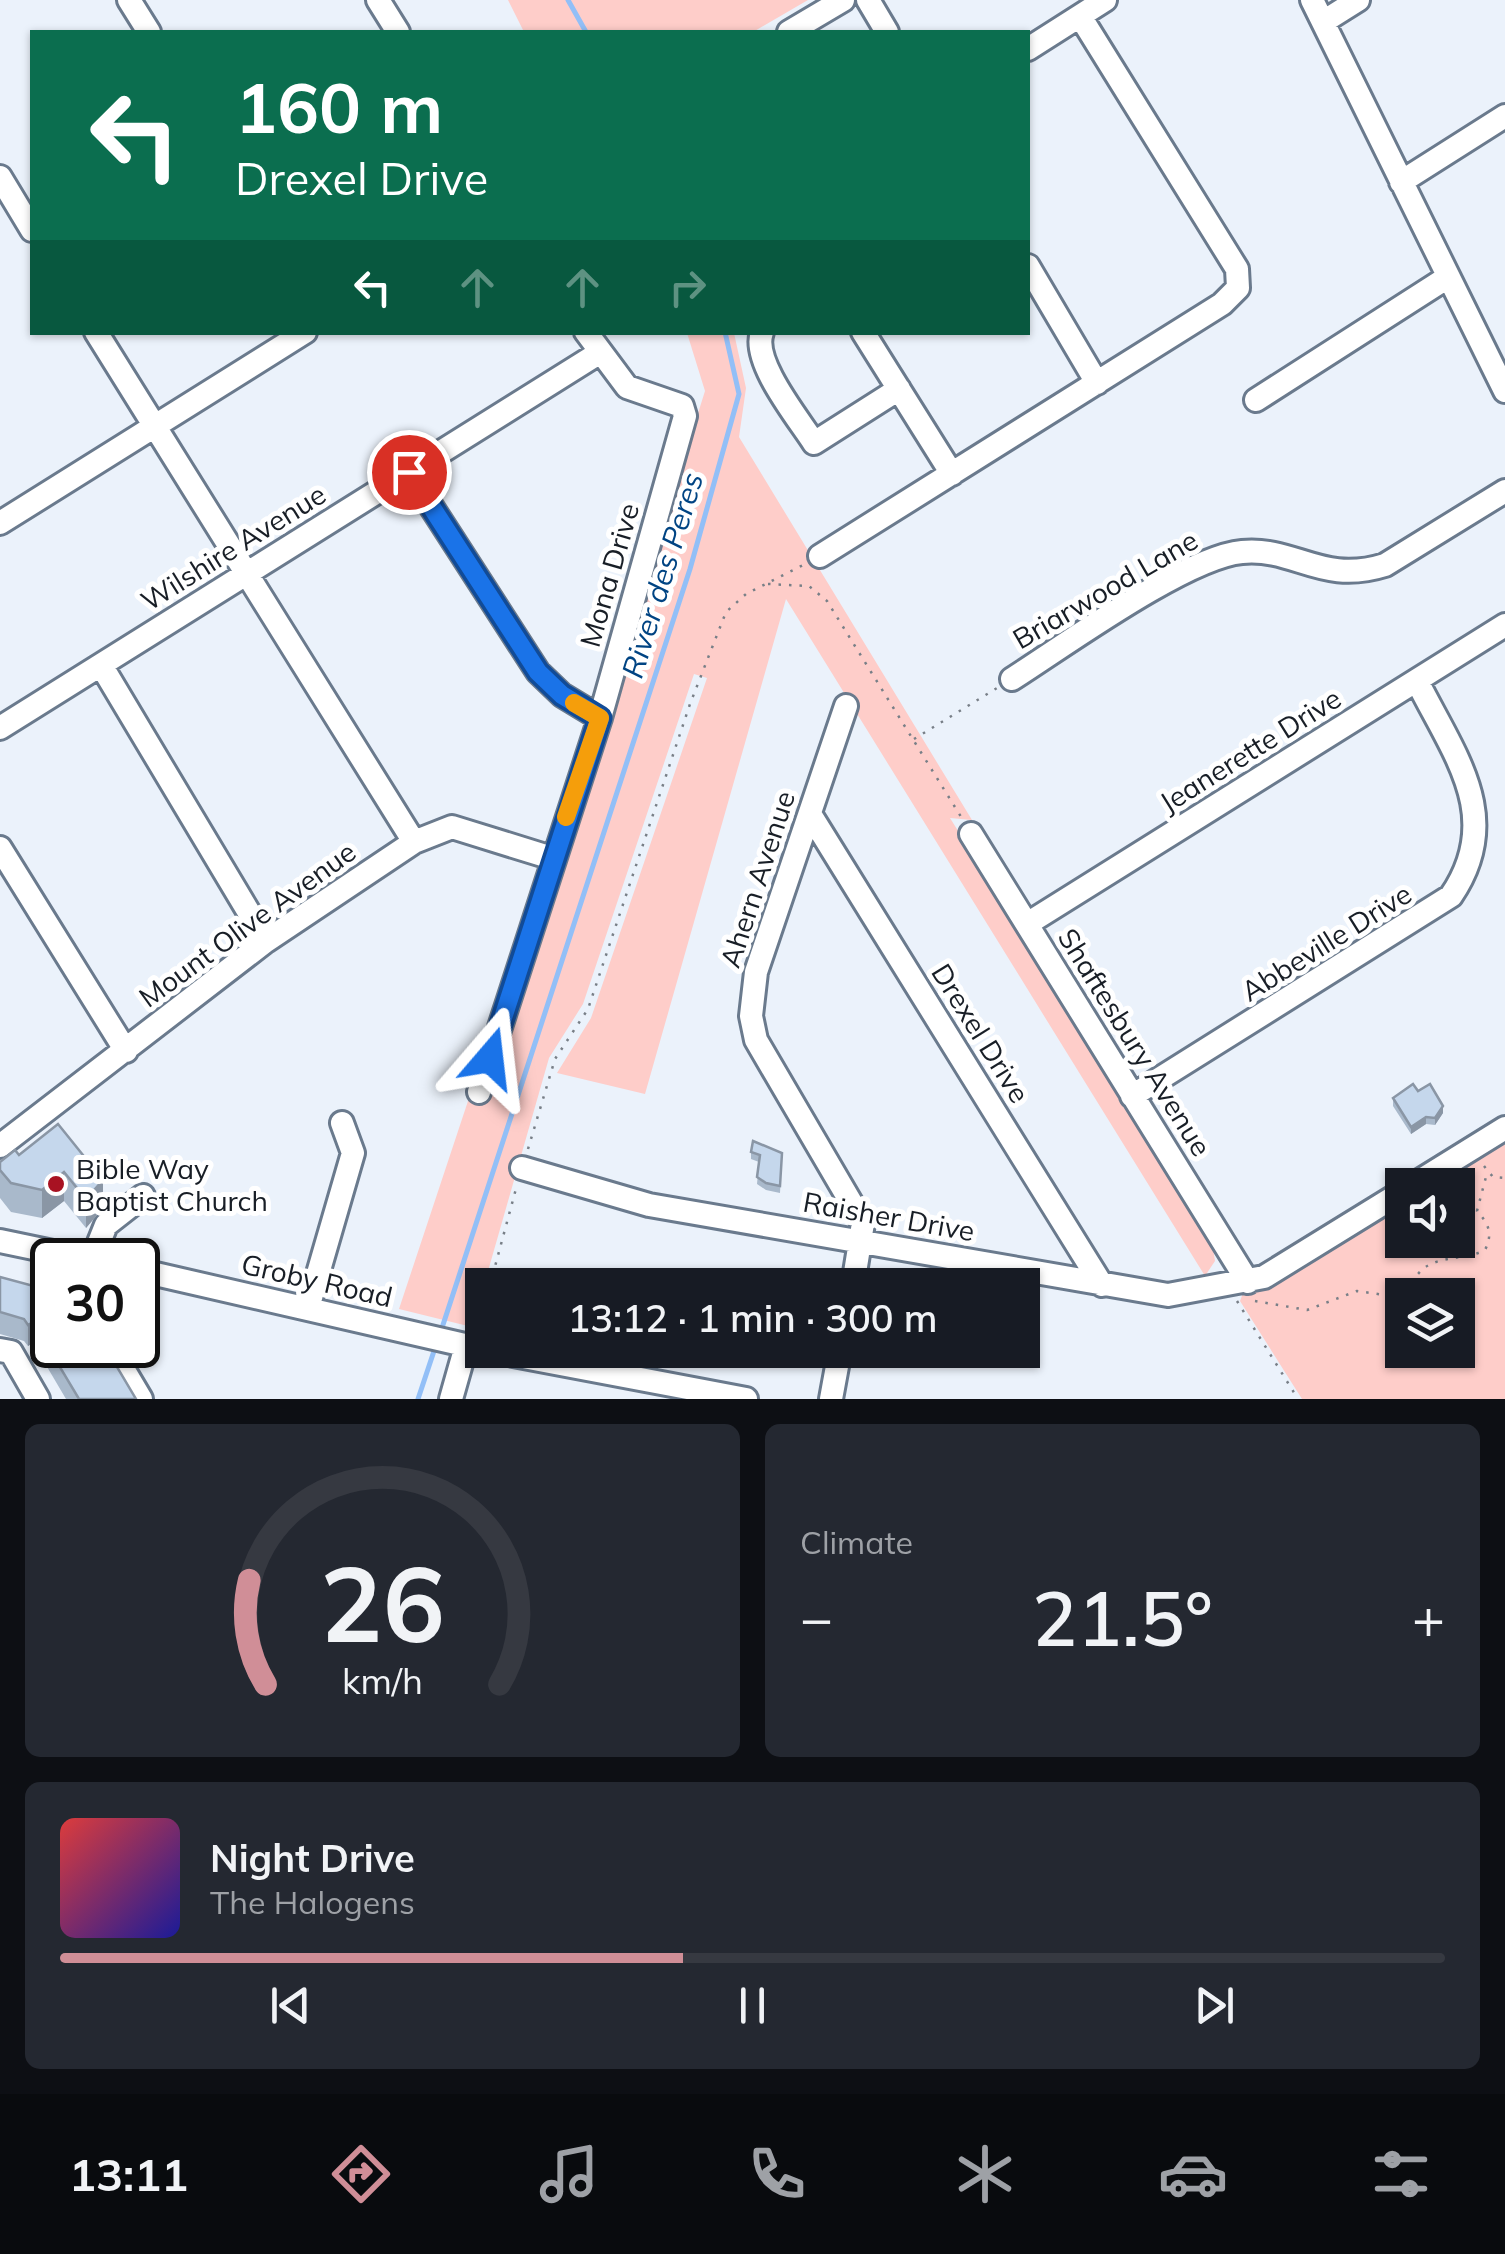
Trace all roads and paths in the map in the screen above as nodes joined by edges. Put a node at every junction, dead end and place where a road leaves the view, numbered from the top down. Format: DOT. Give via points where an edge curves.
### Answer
graph roads {
  1 [pos="129,0"];
  2 [pos="378,0"];
  3 [pos="842,0"];
  4 [pos="868,0"];
  5 [pos="1106,0"];
  6 [pos="1312,0"];
  7 [pos="1358,0"];
  8 [pos="1080,16"];
  9 [pos="1323,22"];
  10 [pos="149,30"];
  11 [pos="397,30"];
  12 [pos="792,30"];
  13 [pos="886,30"];
  14 [pos="1030,48"];
  15 [pos="1505,116"];
  16 [pos="0,178"];
  17 [pos="1401,182"];
  18 [pos="30,227"];
  19 [pos="1030,269"];
  20 [pos="1448,277"];
  21 [pos="98,335"];
  22 [pos="300,335"];
  23 [pos="761,335"];
  24 [pos="865,335"];
  25 [pos="593,343"];
  26 [pos="1098,383"];
  27 [pos="1504,385"];
  28 [pos="899,389"];
  29 [pos="1256,400"];
  30 [pos="154,426"];
  31 [pos="409,472"];
  32 [pos="952,474"];
  33 [pos="1505,491"];
  34 [pos="0,523"];
  35 [pos="820,556"];
  36 [pos="247,574"];
  37 [pos="767,584"];
  38 [pos="1505,626"];
  39 [pos="101,665"];
  40 [pos="1012,679"];
  41 [pos="1417,682"];
  42 [pos="846,706"];
  43 [pos="600,718"];
  44 [pos="0,728"];
  45 [pos="913,740"];
  46 [pos="810,814"];
  47 [pos="971,834"];
  48 [pos="414,842"];
  49 [pos="0,848"];
  50 [pos="552,858"];
  51 [pos="1027,924"];
  52 [pos="266,941"];
  53 [pos="126,1051"];
  54 [pos="479,1092"];
  55 [pos="1132,1096"];
  56 [pos="342,1123"];
  57 [pos="1505,1128"];
  58 [pos="0,1146"];
  59 [pos="1475,1146"];
  60 [pos="522,1168"];
  61 [pos="1440,1168"];
  62 [pos="1487,1173"];
  63 [pos="1505,1178"];
  64 [pos="143,1196"];
  65 [pos="1385,1202"];
  66 [pos="100,1238"];
  67 [pos="0,1241"];
  68 [pos="861,1241"];
  69 [pos="30,1247"];
  70 [pos="495,1268"];
  71 [pos="855,1268"];
  72 [pos="160,1275"];
  73 [pos="1102,1284"];
  74 [pos="1237,1289"];
  75 [pos="308,1308"];
  76 [pos="465,1345"];
  77 [pos="0,1350"];
  78 [pos="465,1366"];
  79 [pos="123,1368"];
  80 [pos="579,1368"];
  81 [pos="837,1368"];
  82 [pos="720,1396"];
  83 [pos="38,1399"];
  84 [pos="141,1399"];
  85 [pos="451,1399"];
  86 [pos="746,1399"];
  87 [pos="831,1399"];
  88 [pos="1298,1399"];
  1 -- 10 [label="street"];
  2 -- 11 [label="street"];
  3 -- 12 [label="street"];
  4 -- 13 [label="street"];
  5 -- 8 [label="street"];
  6 -- 9 [label="street"];
  7 -- 9 [label="street"];
  8 -- 14 [label="street"];
  8 -- 26 [label="street" via="1237,270 1238,288"];
  9 -- 17 [label="street"];
  15 -- 17 [label="street"];
  16 -- 18 [label="street"];
  17 -- 20 [label="street"];
  19 -- 26 [label="street"];
  20 -- 27 [label="street"];
  20 -- 29 [label="street"];
  21 -- 30 [label="street"];
  22 -- 30 [label="street"];
  23 -- 28 [label="street" via="766,366 814,443"];
  24 -- 28 [label="street"];
  25 -- 31 [label="street, Wilshire Avenue"];
  25 -- 43 [label="street, Mona Drive" via="627,387 682,406 685,416"];
  26 -- 32 [label="street"];
  28 -- 32 [label="street"];
  30 -- 34 [label="street"];
  30 -- 36 [label="street"];
  31 -- 36 [label="street, Wilshire Avenue"];
  31 -- 43 [label="street" via="538,672"];
  32 -- 35 [label="street"];
  33 -- 40 [label="street, Briarwood Lane" via="1369,570 1335,573 1258,552 1214,558"];
  35 -- 37 [label="path"];
  36 -- 39 [label="street, Wilshire Avenue"];
  36 -- 48 [label="street"];
  37 -- 45 [label="path" via="809,586 821,594"];
  37 -- 60 [label="path" via="726,612 714,637 588,1009 554,1059"];
  38 -- 41 [label="street, Jeanerette Drive"];
  39 -- 44 [label="street, Wilshire Avenue"];
  39 -- 52 [label="street"];
  40 -- 45 [label="path"];
  41 -- 51 [label="street, Jeanerette Drive"];
  41 -- 55 [label="street, Abbeville Drive" via="1477,817 1474,851 1451,896"];
  42 -- 46 [label="street, Ahern Avenue"];
  43 -- 50 [label="street, Mona Drive"];
  45 -- 47 [label="path"];
  46 -- 68 [label="street, Ahern Avenue" via="756,972 751,1016 765,1061 863,1223"];
  46 -- 73 [label="street, Drexel Drive"];
  47 -- 51 [label="street, Shaftesbury Avenue"];
  48 -- 50 [label="street, Mount Olive Avenue" via="452,827"];
  48 -- 52 [label="street, Mount Olive Avenue"];
  49 -- 53 [label="street"];
  50 -- 54 [label="street, Mona Drive"];
  51 -- 55 [label="street, Shaftesbury Avenue"];
  52 -- 53 [label="street, Mount Olive Avenue"];
  53 -- 58 [label="street, Mount Olive Avenue"];
  55 -- 74 [label="street, Shaftesbury Avenue"];
  56 -- 75 [label="street" via="353,1153"];
  57 -- 59 [label="street"];
  59 -- 61 [label="street"];
  59 -- 62 [label="path"];
  60 -- 68 [label="street, Raisher Drive" via="649,1205"];
  60 -- 70 [label="path"];
  62 -- 63 [label="path"];
  62 -- 74 [label="path" via="1477,1197 1491,1239 1486,1250 1419,1270 1398,1297 1357,1290 1306,1310"];
  64 -- 66 [label="street" via="106,1225"];
  65 -- 74 [label="street, Raisher Drive"];
  67 -- 69 [label="street"];
  68 -- 71 [label="street, Ahern Avenue"];
  68 -- 73 [label="street, Raisher Drive"];
  72 -- 75 [label="street, Groby Road"];
  73 -- 74 [label="street, Raisher Drive" via="1168,1294"];
  74 -- 88 [label="path"];
  75 -- 76 [label="street, Groby Road"];
  77 -- 83 [label="street" via="11,1352"];
  78 -- 85 [label="street"];
  79 -- 84 [label="street"];
  80 -- 82 [label="street, Groby Road"];
  81 -- 87 [label="street"];
  82 -- 86 [label="street, Groby Road"];
}
